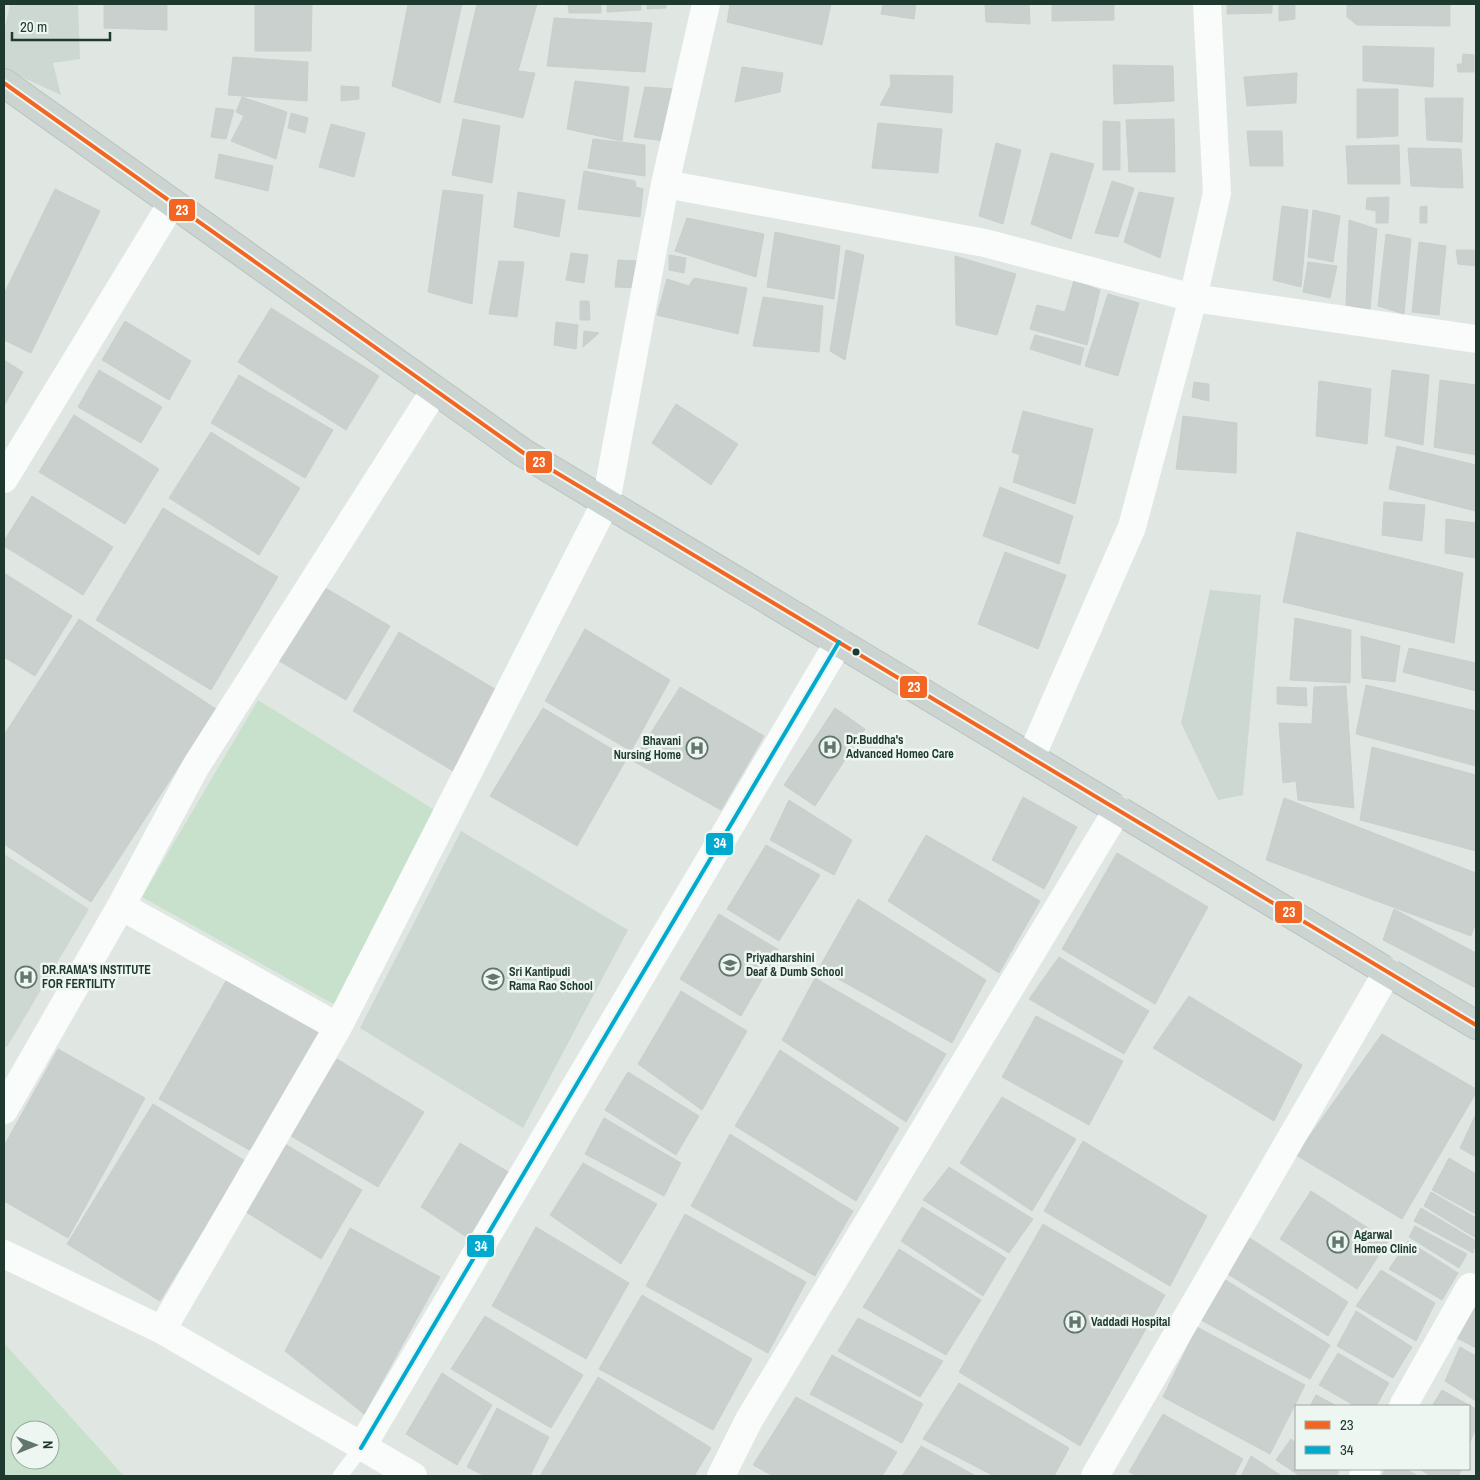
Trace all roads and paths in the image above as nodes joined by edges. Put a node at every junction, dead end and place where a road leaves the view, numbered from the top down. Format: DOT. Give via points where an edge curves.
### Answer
graph roads {
  1 [pos="706,4"];
  2 [pos="1207,4"];
  3 [pos="4,83"];
  4 [pos="666,184"];
  5 [pos="172,203"];
  6 [pos="1194,298"];
  7 [pos="1476,339"];
  8 [pos="435,390"];
  9 [pos="4,480"];
  10 [pos="606,502"];
  11 [pos="839,642"];
  12 [pos="1031,758"];
  13 [pos="1118,809"];
  14 [pos="121,906"];
  15 [pos="1388,971"];
  16 [pos="1476,1025"];
  17 [pos="338,1027"];
  18 [pos="4,1110"];
  19 [pos="4,1254"];
  20 [pos="1476,1289"];
  21 [pos="162,1330"];
  22 [pos="1404,1405"];
  23 [pos="361,1448"];
  24 [pos="340,1476"];
  25 [pos="412,1476"];
  26 [pos="721,1476"];
  27 [pos="1095,1476"];
  1 -- 4 [label="street"];
  2 -- 6 [label="street" via="1217,193"];
  3 -- 5 [label="main road"];
  4 -- 6 [label="street" via="985,243"];
  4 -- 10 [label="street"];
  5 -- 8 [label="main road"];
  5 -- 9 [label="street"];
  6 -- 7 [label="street"];
  6 -- 12 [label="street" via="1132,527"];
  8 -- 10 [label="main road" via="522,452"];
  8 -- 14 [label="street" via="196,766"];
  10 -- 11 [label="main road"];
  10 -- 17 [label="street"];
  11 -- 12 [label="main road"];
  11 -- 23 [label="street"];
  12 -- 13 [label="main road"];
  13 -- 15 [label="main road"];
  13 -- 26 [label="street" via="749,1420"];
  14 -- 17 [label="street"];
  14 -- 18 [label="street"];
  15 -- 16 [label="main road"];
  15 -- 27 [label="street"];
  17 -- 21 [label="street"];
  19 -- 21 [label="street"];
  20 -- 22 [label="street" via="1470,1287"];
  21 -- 23 [label="street"];
  23 -- 24 [label="lane"];
  23 -- 25 [label="street"];
}
